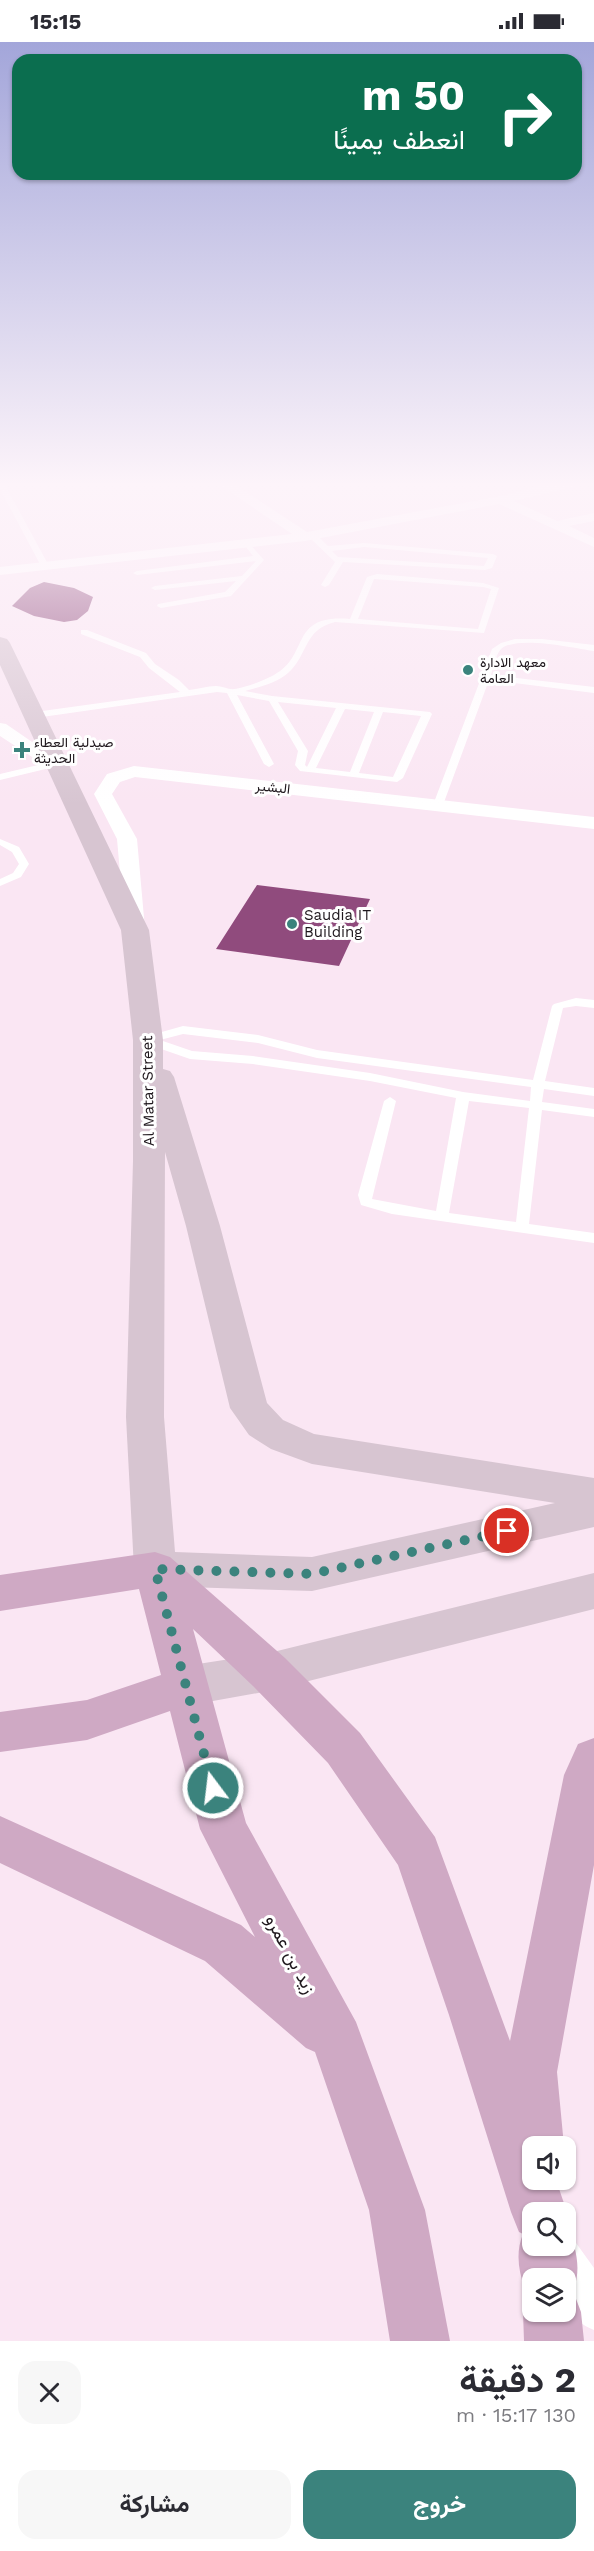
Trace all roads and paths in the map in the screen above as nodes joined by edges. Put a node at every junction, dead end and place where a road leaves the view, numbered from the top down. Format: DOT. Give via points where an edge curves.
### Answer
graph roads {
  1 [pos="230,590"];
  2 [pos="366,590"];
  3 [pos="494,590"];
  4 [pos="161,606"];
  5 [pos="353,621"];
  6 [pos="84,632"];
  7 [pos="0,643"];
  8 [pos="594,648"];
  9 [pos="486,677"];
  10 [pos="594,690"];
  11 [pos="186,693"];
  12 [pos="231,693"];
  13 [pos="272,699"];
  14 [pos="342,705"];
  15 [pos="380,709"];
  16 [pos="35,715"];
  17 [pos="0,728"];
  18 [pos="268,764"];
  19 [pos="57,765"];
  20 [pos="310,771"];
  21 [pos="353,775"];
  22 [pos="0,777"];
  23 [pos="438,805"];
  24 [pos="594,823"];
  25 [pos="0,842"];
  26 [pos="0,883"];
  27 [pos="135,930"];
  28 [pos="594,1004"];
  29 [pos="258,1039"];
  30 [pos="148,1040"];
  31 [pos="253,1060"];
  32 [pos="374,1062"];
  33 [pos="370,1077"];
  34 [pos="538,1085"];
  35 [pos="594,1092"];
  36 [pos="463,1096"];
  37 [pos="390,1101"];
  38 [pos="536,1105"];
  39 [pos="594,1113"];
  40 [pos="442,1216"];
  41 [pos="522,1227"];
  42 [pos="594,1238"];
  43 [pos="594,1494"];
  44 [pos="594,1511"];
  45 [pos="155,1569"];
  46 [pos="594,1591"];
  47 [pos="0,1593"];
  48 [pos="269,1672"];
  49 [pos="185,1686"];
  50 [pos="0,1732"];
  51 [pos="594,1759"];
  52 [pos="0,1839"];
  53 [pos="337,2041"];
  54 [pos="536,2136"];
  55 [pos="535,2202"];
  56 [pos="559,2256"];
  57 [pos="594,2307"];
  58 [pos="553,2322"];
  59 [pos="420,2341"];
  60 [pos="554,2341"];
  1 -- 4 [label="lane" via="225,595"];
  2 -- 5 [label="lane"];
  3 -- 5 [label="lane" via="480,631"];
  5 -- 12 [label="lane" via="315,625 283,673"];
  6 -- 11 [label="lane" via="143,655"];
  7 -- 16 [label="main road, Al Matar Street"];
  8 -- 9 [label="lane" via="517,641 502,644 496,649"];
  9 -- 10 [label="lane"];
  9 -- 23 [label="lane"];
  11 -- 12 [label="lane" via="216,689"];
  11 -- 16 [label="lane"];
  12 -- 13 [label="lane"];
  12 -- 18 [label="lane"];
  13 -- 14 [label="lane"];
  13 -- 20 [label="lane" via="303,751 300,765"];
  14 -- 15 [label="lane"];
  14 -- 20 [label="lane"];
  15 -- 21 [label="lane"];
  15 -- 21 [label="lane" via="428,714 397,780"];
  16 -- 19 [label="main road, Al Matar Street"];
  17 -- 19 [label="street"];
  19 -- 22 [label="lane"];
  19 -- 27 [label="main road, Al Matar Street"];
  20 -- 21 [label="lane"];
  23 -- 24 [label="street, البشير"];
  23 -- 27 [label="street, البشير" via="134,771 113,778 103,794 127,839"];
  25 -- 26 [label="lane" via="19,851 24,864 17,875"];
  27 -- 30 [label="main road, Al Matar Street"];
  28 -- 34 [label="lane" via="558,1006"];
  29 -- 30 [label="lane" via="183,1030"];
  29 -- 31 [label="lane"];
  29 -- 32 [label="lane"];
  30 -- 31 [label="lane" via="190,1055"];
  30 -- 43 [label="main road" via="203,1226 249,1408 261,1424 278,1437 312,1449"];
  30 -- 45 [label="main road, Al Matar Street" via="145,1417"];
  31 -- 33 [label="lane"];
  32 -- 33 [label="lane"];
  32 -- 34 [label="lane"];
  33 -- 36 [label="lane"];
  34 -- 35 [label="lane"];
  34 -- 38 [label="lane"];
  36 -- 38 [label="lane"];
  36 -- 40 [label="lane"];
  37 -- 40 [label="lane" via="366,1202"];
  38 -- 39 [label="lane"];
  38 -- 41 [label="lane"];
  40 -- 41 [label="lane"];
  41 -- 42 [label="lane"];
  44 -- 45 [label="main road" via="312,1574"];
  45 -- 47 [label="main road"];
  45 -- 48 [label="main road"];
  45 -- 49 [label="main road, زيد بن عمرو"];
  46 -- 48 [label="main road"];
  48 -- 49 [label="main road"];
  48 -- 55 [label="main road" via="344,1748 418,1853"];
  49 -- 50 [label="main road" via="87,1720"];
  49 -- 53 [label="main road, زيد بن عمرو" via="224,1829"];
  51 -- 54 [label="main road" via="587,1775 530,2072"];
  52 -- 53 [label="main road" via="223,1943"];
  53 -- 59 [label="main road, زيد بن عمرو" via="397,2210"];
  56 -- 57 [label="street"];
  58 -- 60 [label="main road"];
}
